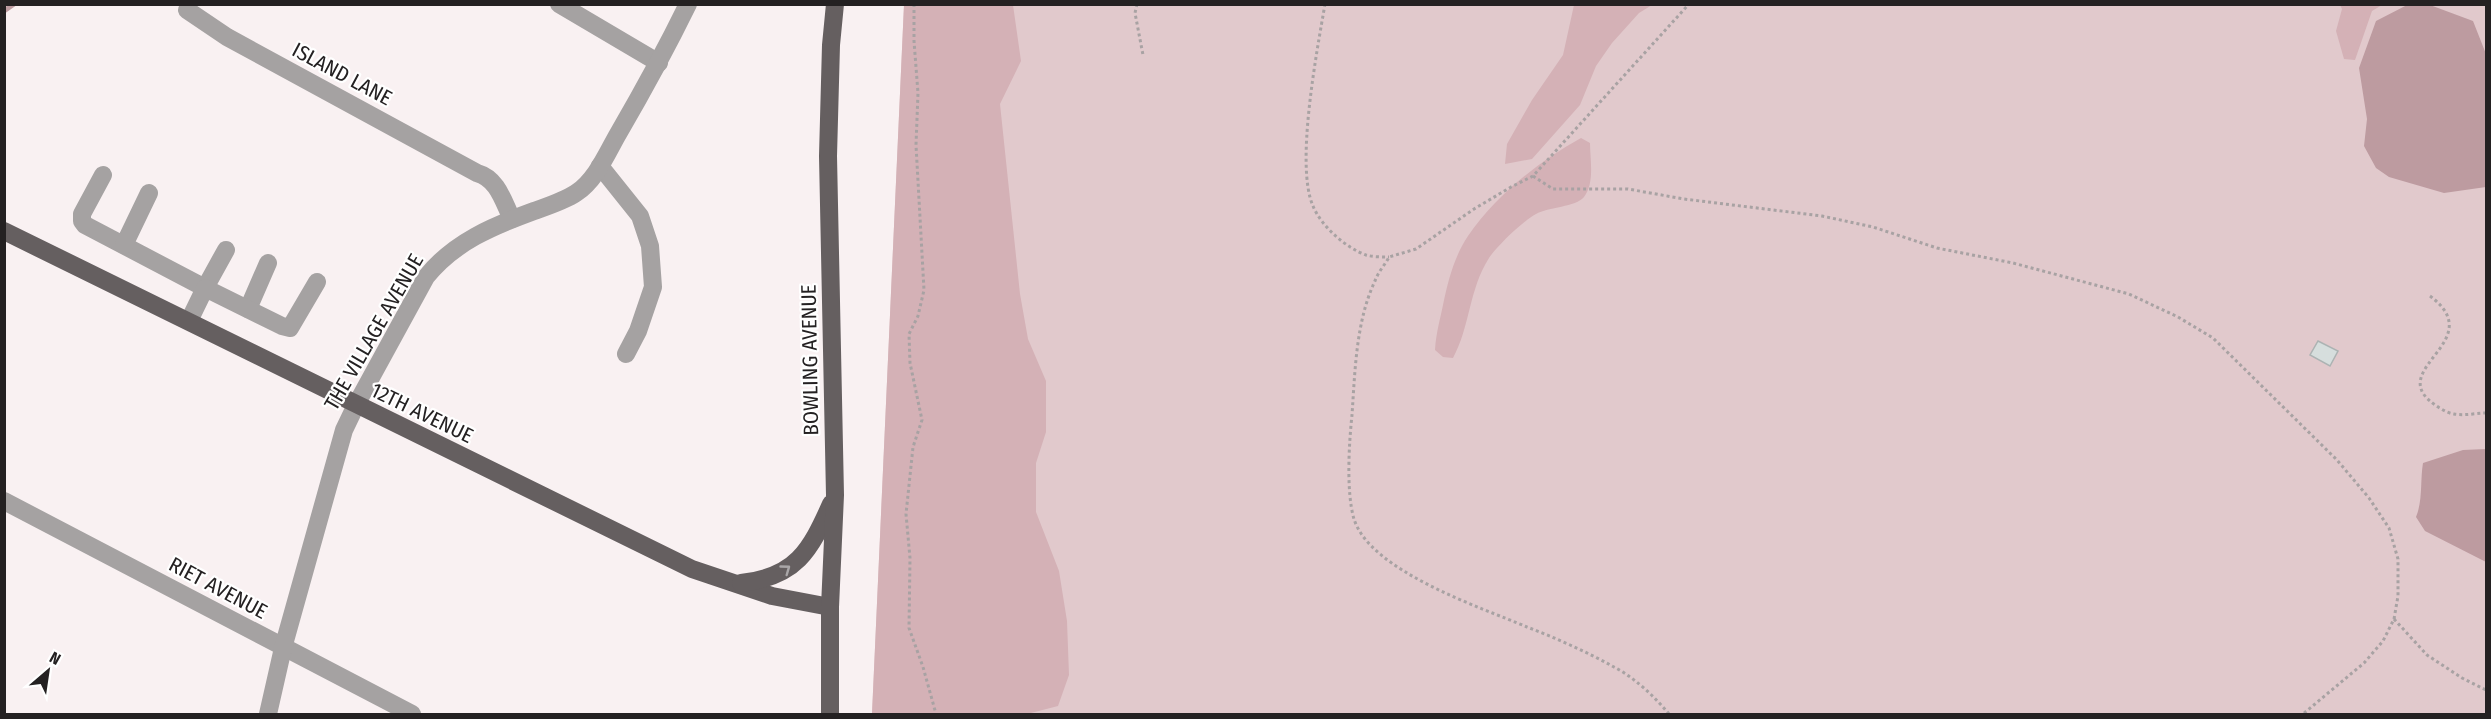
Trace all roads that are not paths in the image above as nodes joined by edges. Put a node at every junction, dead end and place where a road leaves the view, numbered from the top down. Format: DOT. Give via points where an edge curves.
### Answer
graph roads {
  1 [pos="559,4"];
  2 [pos="688,4"];
  3 [pos="835,4"];
  4 [pos="188,10"];
  5 [pos="659,63"];
  6 [pos="600,166"];
  7 [pos="103,175"];
  8 [pos="149,193"];
  9 [pos="508,221"];
  10 [pos="4,231"];
  11 [pos="124,245"];
  12 [pos="226,250"];
  13 [pos="268,263"];
  14 [pos="317,282"];
  15 [pos="205,288"];
  16 [pos="248,309"];
  17 [pos="189,321"];
  18 [pos="626,354"];
  19 [pos="356,405"];
  20 [pos="835,495"];
  21 [pos="4,501"];
  22 [pos="730,584"];
  23 [pos="830,607"];
  24 [pos="283,648"];
  25 [pos="268,714"];
  26 [pos="412,714"];
  27 [pos="830,714"];
  1 -- 5 [label="street"];
  2 -- 5 [label="street, THE VILLAGE AVENUE"];
  3 -- 20 [label="main road, BOWLING AVENUE" via="828,156"];
  4 -- 9 [label="street, ISLAND LANE" via="227,37 477,173"];
  5 -- 6 [label="street, THE VILLAGE AVENUE"];
  6 -- 9 [label="street, THE VILLAGE AVENUE" via="574,194"];
  6 -- 18 [label="street" via="640,216 650,246 652,287"];
  7 -- 11 [label="street" via="82,221"];
  8 -- 11 [label="street"];
  9 -- 19 [label="street, THE VILLAGE AVENUE" via="457,246 440,260 426,277"];
  10 -- 17 [label="main road, 12TH AVENUE"];
  11 -- 15 [label="street"];
  12 -- 15 [label="street"];
  13 -- 16 [label="street"];
  14 -- 16 [label="street" via="290,328"];
  15 -- 16 [label="street"];
  15 -- 17 [label="street"];
  17 -- 19 [label="main road, 12TH AVENUE"];
  19 -- 22 [label="main road, 12TH AVENUE"];
  19 -- 24 [label="street, THE VILLAGE AVENUE" via="339,446"];
  22 -- 20 [label="main road, one-way" via="772,578 791,566 810,547"];
  20 -- 23 [label="main road, BOWLING AVENUE"];
  21 -- 24 [label="street, RIET AVENUE"];
  22 -- 23 [label="main road, 12TH AVENUE"];
  23 -- 27 [label="main road, BOWLING AVENUE"];
  24 -- 25 [label="street, THE VILLAGE AVENUE"];
  24 -- 26 [label="street, RIET AVENUE"];
}
